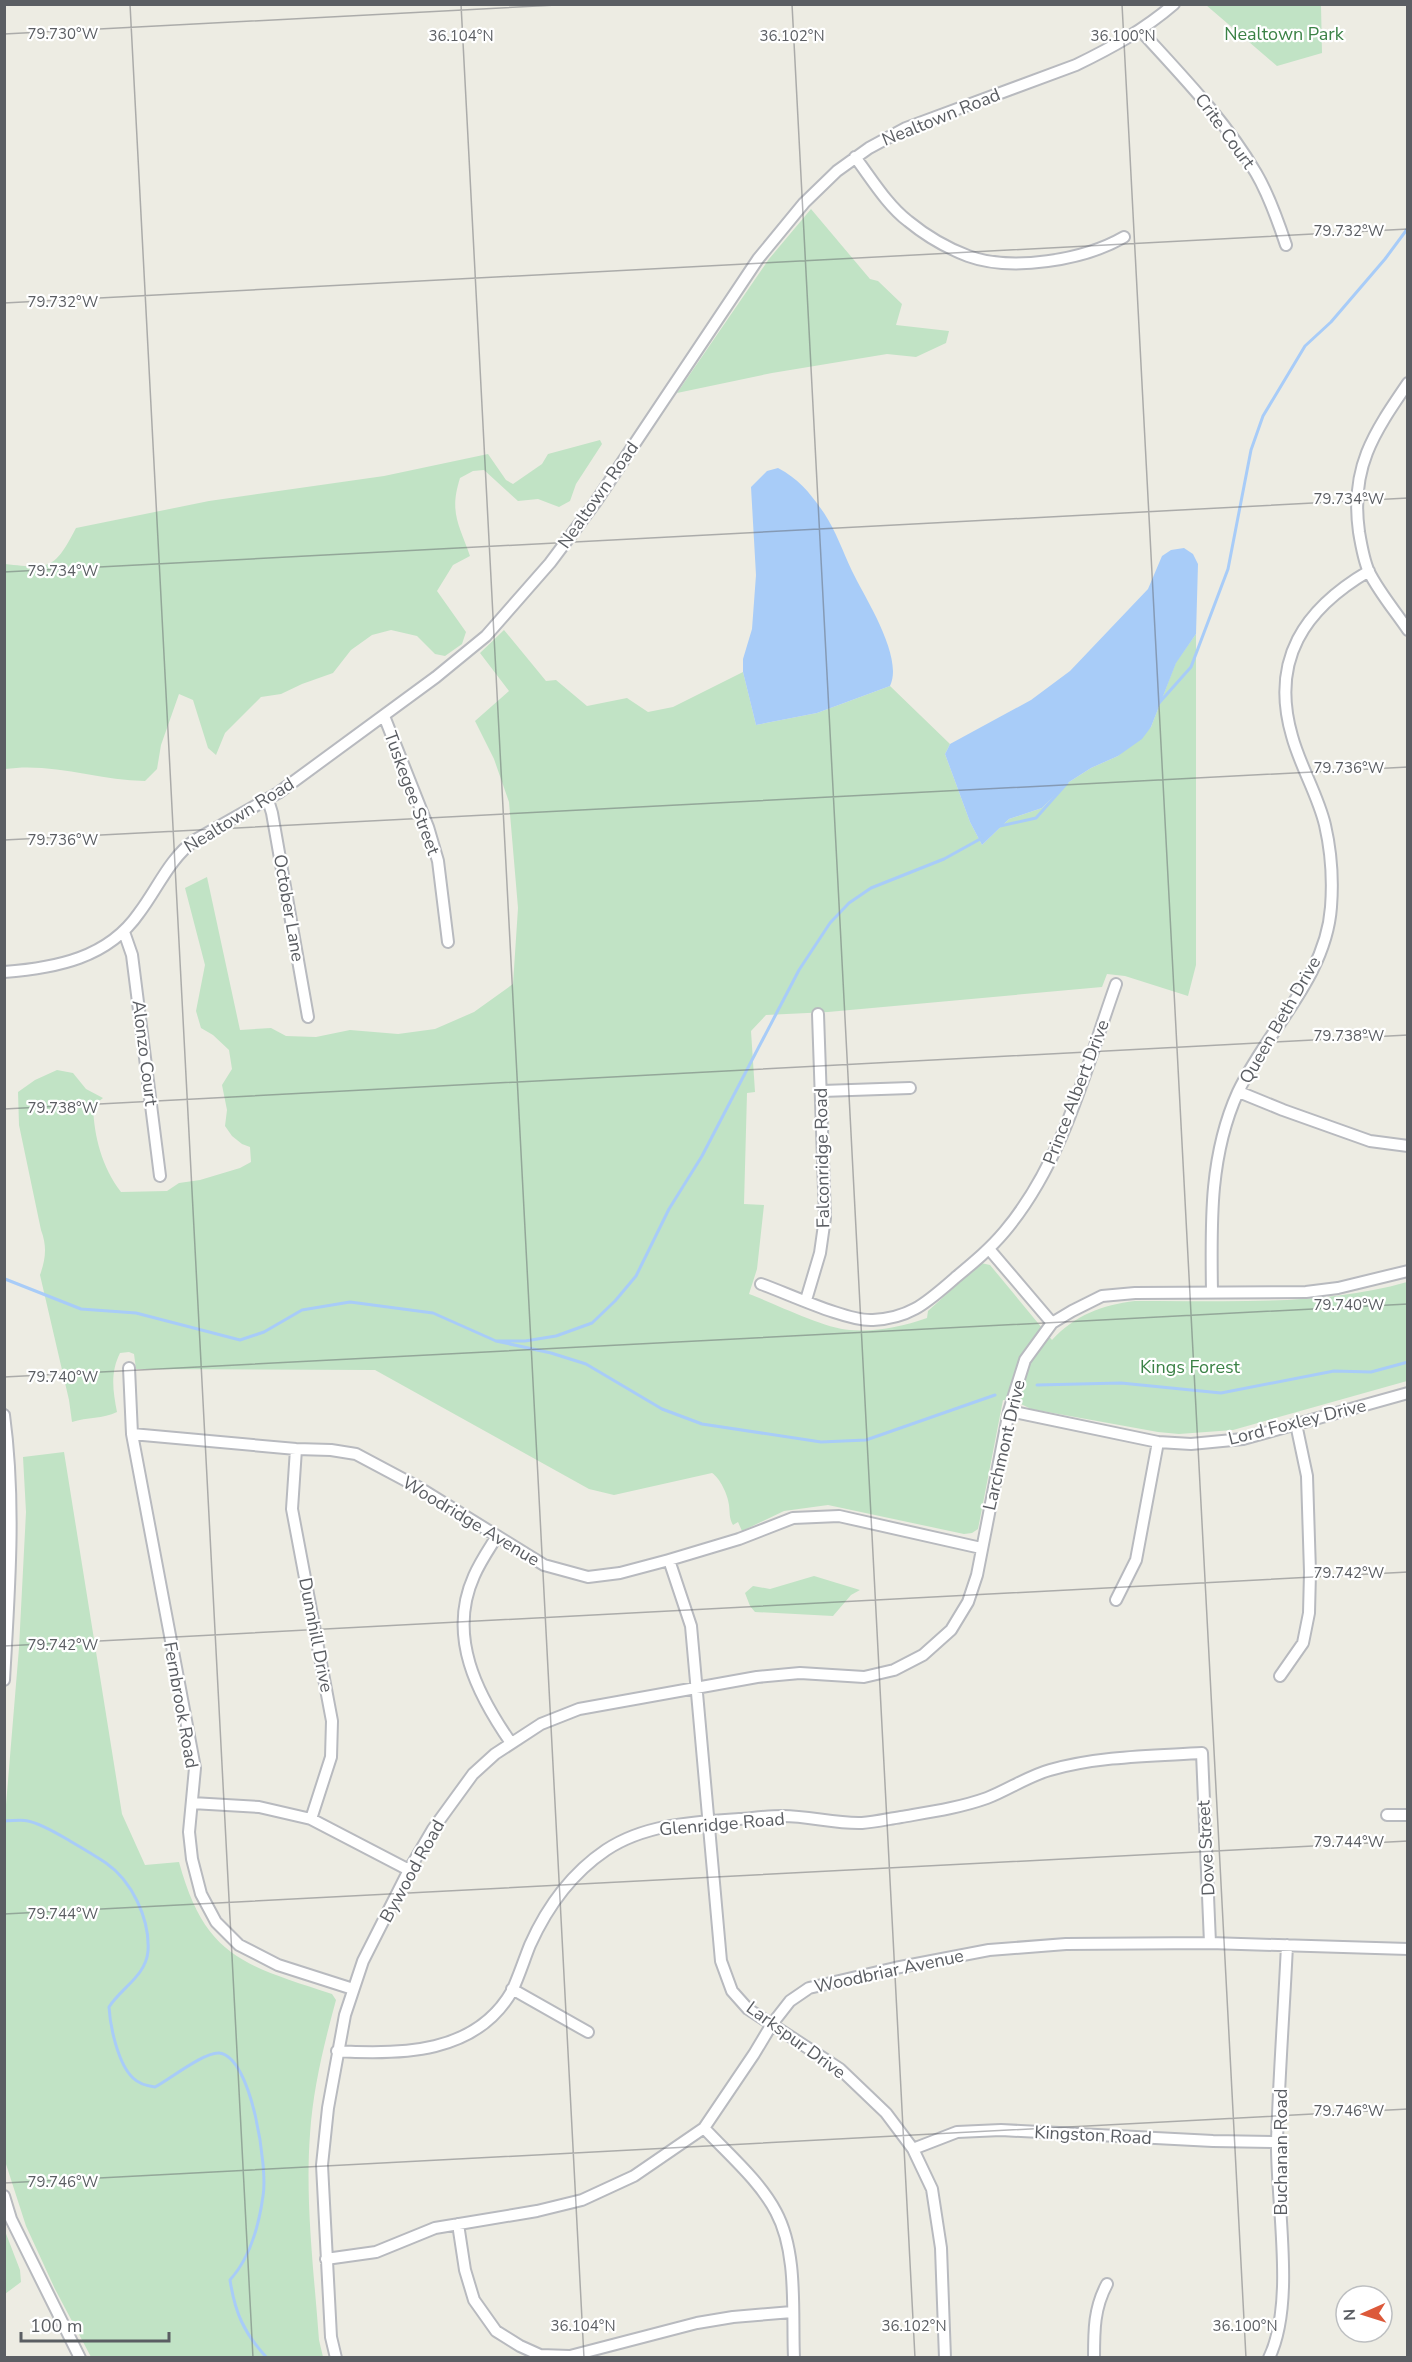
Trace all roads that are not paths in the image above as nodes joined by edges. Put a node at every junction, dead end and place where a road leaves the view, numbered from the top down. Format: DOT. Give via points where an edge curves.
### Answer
graph roads {
  1 [pos="1174,4"];
  2 [pos="1141,31"];
  3 [pos="855,157"];
  4 [pos="1124,237"];
  5 [pos="1287,245"];
  6 [pos="1407,384"];
  7 [pos="1369,571"];
  8 [pos="1407,630"];
  9 [pos="384,716"];
  10 [pos="268,800"];
  11 [pos="124,932"];
  12 [pos="448,942"];
  13 [pos="4,972"];
  14 [pos="1116,984"];
  15 [pos="819,1014"];
  16 [pos="308,1017"];
  17 [pos="910,1088"];
  18 [pos="822,1091"];
  19 [pos="1239,1092"];
  20 [pos="1407,1146"];
  21 [pos="160,1176"];
  22 [pos="989,1249"];
  23 [pos="1407,1271"];
  24 [pos="761,1284"];
  25 [pos="1212,1292"];
  26 [pos="806,1300"];
  27 [pos="1052,1323"];
  28 [pos="129,1368"];
  29 [pos="1407,1393"];
  30 [pos="1009,1411"];
  31 [pos="4,1414"];
  32 [pos="1296,1424"];
  33 [pos="132,1434"];
  34 [pos="1158,1442"];
  35 [pos="296,1449"];
  36 [pos="497,1536"];
  37 [pos="981,1548"];
  38 [pos="669,1560"];
  39 [pos="1116,1600"];
  40 [pos="841,1676"];
  41 [pos="1280,1676"];
  42 [pos="4,1680"];
  43 [pos="697,1689"];
  44 [pos="511,1743"];
  45 [pos="1202,1754"];
  46 [pos="192,1803"];
  47 [pos="1387,1815"];
  48 [pos="1407,1815"];
  49 [pos="311,1819"];
  50 [pos="707,1821"];
  51 [pos="409,1870"];
  52 [pos="1210,1943"];
  53 [pos="1287,1945"];
  54 [pos="1407,1948"];
  55 [pos="353,1989"];
  56 [pos="512,1989"];
  57 [pos="772,2024"];
  58 [pos="588,2032"];
  59 [pos="337,2051"];
  60 [pos="704,2128"];
  61 [pos="1277,2142"];
  62 [pos="913,2150"];
  63 [pos="4,2196"];
  64 [pos="458,2224"];
  65 [pos="326,2259"];
  66 [pos="1107,2284"];
  67 [pos="792,2312"];
  68 [pos="80,2358"];
  69 [pos="336,2358"];
  70 [pos="794,2358"];
  71 [pos="945,2358"];
  72 [pos="1094,2358"];
  73 [pos="1269,2358"];
  1 -- 2 [label="street, Nealtown Road"];
  2 -- 3 [label="street, Nealtown Road" via="1076,65 906,128"];
  2 -- 5 [label="street, Crite Court" via="1234,138 1257,176"];
  3 -- 4 [label="street" via="906,220 969,256 1026,263 1077,257"];
  3 -- 9 [label="street, Nealtown Road" via="804,203 758,259 595,503 508,613 462,657"];
  6 -- 7 [label="street" via="1367,449 1358,481 1356,506"];
  7 -- 8 [label="street"];
  7 -- 19 [label="street, Queen Beth Drive" via="1345,585 1313,615 1300,633 1286,677 1284,701 1292,736 1325,824 1332,908 1323,946 1310,975"];
  9 -- 10 [label="street, Nealtown Road"];
  9 -- 12 [label="street, Tuskegee Street" via="438,861"];
  10 -- 11 [label="street, Nealtown Road" via="184,848"];
  10 -- 16 [label="street, October Lane"];
  11 -- 13 [label="street, Nealtown Road" via="81,958"];
  11 -- 21 [label="street, Alonzo Court" via="132,955"];
  14 -- 22 [label="street, Prince Albert Drive" via="1048,1167"];
  15 -- 18 [label="street, Falconridge Road"];
  17 -- 18 [label="street"];
  18 -- 26 [label="street, Falconridge Road" via="825,1226"];
  19 -- 20 [label="street" via="1360,1138"];
  19 -- 25 [label="street, Queen Beth Drive" via="1226,1120 1213,1181"];
  22 -- 26 [label="street, Prince Albert Drive" via="913,1312 892,1318 870,1321"];
  22 -- 27 [label="street"];
  23 -- 25 [label="street, Larchmont Drive" via="1306,1292"];
  24 -- 26 [label="street, Prince Albert Drive"];
  25 -- 27 [label="street, Larchmont Drive" via="1102,1296"];
  27 -- 30 [label="street, Larchmont Drive" via="1025,1360"];
  28 -- 33 [label="street, Fernbrook Road"];
  29 -- 32 [label="street, Lord Foxley Drive"];
  30 -- 34 [label="street, Lord Foxley Drive"];
  30 -- 37 [label="street, Larchmont Drive"];
  31 -- 42 [label="street" via="10,1575"];
  32 -- 34 [label="street, Lord Foxley Drive" via="1243,1439 1191,1444"];
  32 -- 41 [label="street" via="1307,1476 1309,1613 1303,1643"];
  33 -- 35 [label="street, Woodridge Avenue"];
  33 -- 46 [label="street, Fernbrook Road" via="195,1768"];
  34 -- 39 [label="street" via="1136,1560"];
  35 -- 36 [label="street, Woodridge Avenue" via="356,1454"];
  35 -- 49 [label="street, Dunnhill Drive" via="292,1509 332,1721 331,1757"];
  36 -- 38 [label="street, Woodridge Avenue" via="544,1565 588,1577"];
  36 -- 44 [label="street" via="474,1576 466,1600 466,1653 477,1689"];
  37 -- 38 [label="street, Woodridge Avenue" via="823,1515 793,1518"];
  37 -- 40 [label="street, Larchmont Drive" via="968,1602 951,1630 923,1655 894,1670 864,1677"];
  38 -- 43 [label="street, Larkspur Drive" via="691,1626"];
  40 -- 43 [label="street, Bywood Road" via="800,1673"];
  43 -- 44 [label="street, Bywood Road" via="579,1709 541,1724"];
  43 -- 50 [label="street, Larkspur Drive"];
  44 -- 51 [label="street, Bywood Road" via="473,1774"];
  45 -- 50 [label="street, Glenridge Road" via="1082,1761 1046,1771 987,1798 861,1823 783,1816"];
  45 -- 52 [label="street, Dove Street"];
  46 -- 49 [label="street" via="259,1807"];
  46 -- 55 [label="street, Fernbrook Road" via="192,1859 201,1894 216,1922 239,1945 278,1965"];
  47 -- 48 [label="street"];
  49 -- 51 [label="street"];
  50 -- 56 [label="street, Glenridge Road" via="636,1835 608,1849 577,1872 531,1942"];
  50 -- 57 [label="street, Larkspur Drive" via="721,1961 732,1991 748,2009"];
  51 -- 55 [label="street, Bywood Road"];
  52 -- 53 [label="street, Woodbriar Avenue"];
  52 -- 57 [label="street, Woodbriar Avenue" via="1066,1944 989,1950 809,1988 790,2001"];
  53 -- 54 [label="street, Woodbriar Avenue"];
  53 -- 61 [label="street, Buchanan Road"];
  55 -- 59 [label="street, Bywood Road"];
  56 -- 58 [label="street"];
  56 -- 59 [label="street, Glenridge Road" via="488,2021 470,2035 447,2044 382,2054"];
  57 -- 60 [label="street, Woodbriar Avenue"];
  57 -- 62 [label="street, Larkspur Drive" via="840,2070 886,2113"];
  59 -- 65 [label="street, Bywood Road" via="322,2165"];
  60 -- 64 [label="street, Woodbriar Avenue" via="634,2176 582,2200"];
  60 -- 67 [label="street" via="756,2184 776,2212 790,2251"];
  61 -- 62 [label="street, Kingston Road" via="1001,2130 957,2132"];
  61 -- 73 [label="street, Buchanan Road" via="1282,2309"];
  62 -- 71 [label="street, Larkspur Drive" via="932,2189 941,2248"];
  63 -- 68 [label="street" via="11,2219"];
  64 -- 65 [label="street, Woodbriar Avenue" via="435,2228 376,2252"];
  64 -- 67 [label="street" via="474,2300 496,2331 540,2355 570,2356 697,2323"];
  65 -- 69 [label="street, Bywood Road"];
  66 -- 72 [label="street" via="1094,2319"];
  67 -- 70 [label="street"];
}
